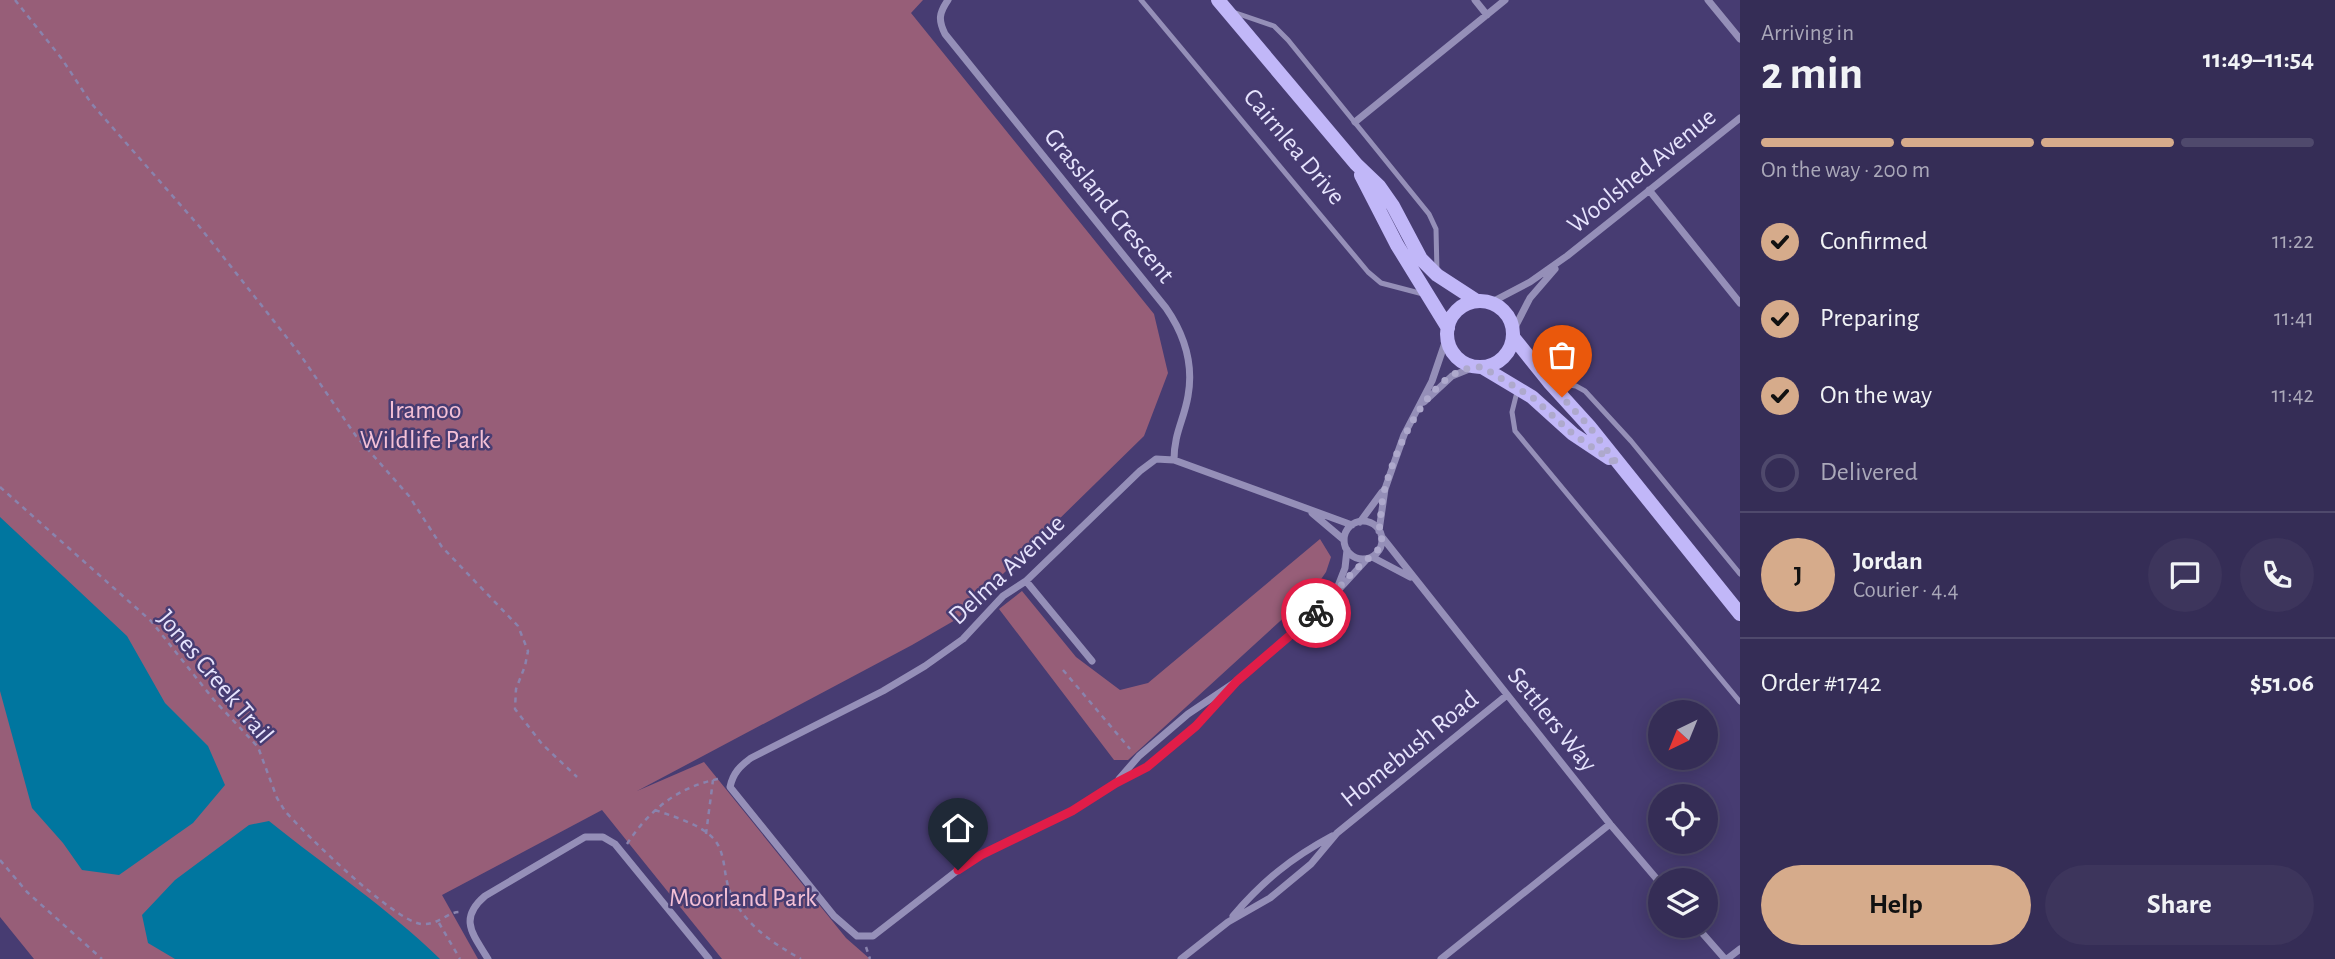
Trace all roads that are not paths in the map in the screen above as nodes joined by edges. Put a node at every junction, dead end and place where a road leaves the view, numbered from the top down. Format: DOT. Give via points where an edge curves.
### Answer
graph roads {
  1 [pos="948,0"];
  2 [pos="1141,0"];
  3 [pos="1475,0"];
  4 [pos="1505,0"];
  5 [pos="1708,0"];
  6 [pos="1222,5"];
  7 [pos="1487,15"];
  8 [pos="1740,39"];
  9 [pos="1740,118"];
  10 [pos="1354,122"];
  11 [pos="1356,164"];
  12 [pos="1649,190"];
  13 [pos="1567,256"];
  14 [pos="1437,275"];
  15 [pos="1429,296"];
  16 [pos="1484,302"];
  17 [pos="1740,303"];
  18 [pos="1448,332"];
  19 [pos="1513,334"];
  20 [pos="1478,367"];
  21 [pos="1549,382"];
  22 [pos="1517,388"];
  23 [pos="1419,408"];
  24 [pos="1174,460"];
  25 [pos="1618,465"];
  26 [pos="1385,489"];
  27 [pos="1309,510"];
  28 [pos="1356,523"];
  29 [pos="1380,534"];
  30 [pos="1344,540"];
  31 [pos="1347,550"];
  32 [pos="1370,558"];
  33 [pos="1740,574"];
  34 [pos="1414,579"];
  35 [pos="1026,581"];
  36 [pos="1335,594"];
  37 [pos="1740,614"];
  38 [pos="1092,661"];
  39 [pos="1237,681"];
  40 [pos="1507,695"];
  41 [pos="1740,702"];
  42 [pos="1116,783"];
  43 [pos="1610,824"];
  44 [pos="1337,833"];
  45 [pos="1648,869"];
  46 [pos="1228,922"];
  47 [pos="1707,938"];
  48 [pos="1740,949"];
  49 [pos="488,959"];
  50 [pos="709,959"];
  51 [pos="1181,959"];
  52 [pos="1441,959"];
  53 [pos="1726,959"];
  1 -- 24 [label="street, Grassland Crescent" via="939,22 945,34 1180,328 1190,373"];
  2 -- 15 [label="lane, Cairnlea Drive" via="1368,272 1381,283"];
  3 -- 7 [label="street"];
  4 -- 7 [label="street"];
  5 -- 8 [label="street"];
  6 -- 10 [label="lane, Cairnlea Drive" via="1274,26"];
  6 -- 11 [label="street, Cairnlea Drive"];
  7 -- 10 [label="street"];
  9 -- 12 [label="street, Woolshed Avenue"];
  10 -- 14 [label="lane, Cairnlea Drive" via="1429,214 1436,229"];
  11 -- 14 [label="street, Cairnlea Drive" via="1379,186 1421,259"];
  11 -- 15 [label="street, Cairnlea Drive"];
  12 -- 13 [label="street, Woolshed Avenue"];
  12 -- 17 [label="street"];
  13 -- 16 [label="street, Woolshed Avenue" via="1530,282"];
  13 -- 19 [label="street, Woolshed Avenue" via="1535,291"];
  14 -- 16 [label="street, Cairnlea Drive"];
  15 -- 18 [label="street, Cairnlea Drive"];
  16 -- 18 [label="street" via="1458,310"];
  16 -- 19 [label="street" via="1506,313"];
  18 -- 20 [label="street" via="1456,356"];
  18 -- 23 [label="street"];
  19 -- 20 [label="street" via="1507,354 1492,365"];
  19 -- 21 [label="street"];
  20 -- 22 [label="street"];
  20 -- 23 [label="street" via="1452,376"];
  21 -- 25 [label="street"];
  21 -- 33 [label="lane" via="1585,391"];
  22 -- 25 [label="street"];
  22 -- 41 [label="lane" via="1512,412 1515,431"];
  23 -- 26 [label="street"];
  24 -- 27 [label="street"];
  24 -- 35 [label="street, Delma Avenue" via="1150,462"];
  25 -- 37 [label="street"];
  26 -- 28 [label="street"];
  26 -- 29 [label="street"];
  27 -- 28 [label="street"];
  27 -- 30 [label="street"];
  28 -- 29 [label="street" via="1371,524"];
  28 -- 30 [label="street"];
  29 -- 32 [label="street" via="1380,548"];
  29 -- 34 [label="street, Settlers Way"];
  30 -- 31 [label="street"];
  31 -- 32 [label="street" via="1356,558"];
  31 -- 36 [label="street"];
  32 -- 34 [label="street, Settlers Way"];
  32 -- 36 [label="street"];
  34 -- 40 [label="street, Settlers Way"];
  35 -- 38 [label="street"];
  35 -- 42 [label="street, Delma Avenue" via="1003,596 963,639 925,666 751,758 740,766 730,787 834,916 858,936 866,937 888,926 981,855 1072,811"];
  36 -- 39 [label="street"];
  39 -- 42 [label="street" via="1188,714 1139,756"];
  39 -- 42 [label="street" via="1196,726 1147,767"];
  40 -- 43 [label="street, Settlers Way"];
  40 -- 44 [label="street, Homebush Road"];
  43 -- 45 [label="street, Settlers Way"];
  43 -- 52 [label="street"];
  44 -- 46 [label="street, Homebush Road" via="1311,864 1270,898"];
  44 -- 46 [label="street, Homebush Road" via="1301,852 1259,886"];
  46 -- 51 [label="street, Homebush Road"];
  47 -- 53 [label="street"];
  48 -- 53 [label="street"];
  49 -- 50 [label="street" via="470,926 475,905 585,837 603,837 615,844"];
}
